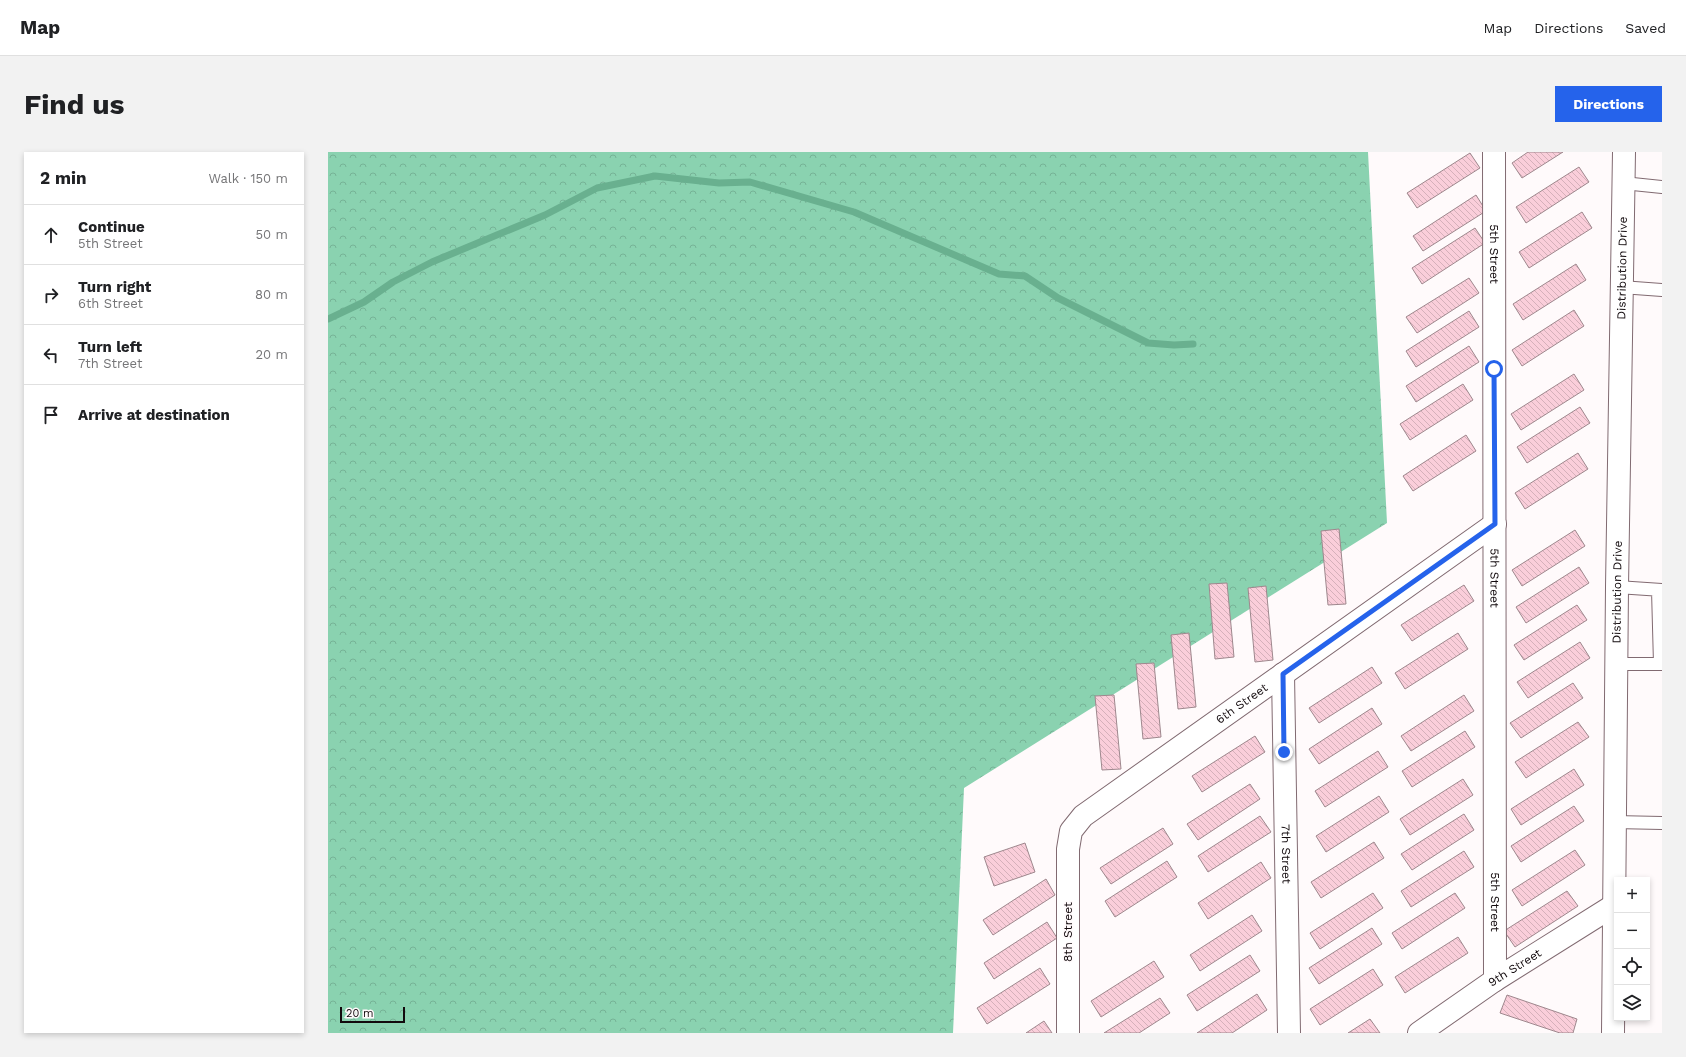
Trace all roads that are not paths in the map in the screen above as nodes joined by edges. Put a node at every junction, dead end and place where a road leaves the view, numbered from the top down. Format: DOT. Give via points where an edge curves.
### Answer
graph roads {
  1 [pos="1494,152"];
  2 [pos="1624,152"];
  3 [pos="1623,183"];
  4 [pos="1662,187"];
  5 [pos="1621,288"];
  6 [pos="1662,290"];
  7 [pos="1495,524"];
  8 [pos="1617,587"];
  9 [pos="1660,590"];
  10 [pos="1616,664"];
  11 [pos="1661,664"];
  12 [pos="1283,674"];
  13 [pos="1614,822"];
  14 [pos="1662,823"];
  15 [pos="1071,831"];
  16 [pos="1613,906"];
  17 [pos="1495,980"];
  18 [pos="1068,1033"];
  19 [pos="1289,1033"];
  20 [pos="1419,1033"];
  21 [pos="1613,1033"];
  1 -- 7 [label="street, 5th Street"];
  2 -- 3 [label="street, Distribution Drive"];
  3 -- 4 [label="lane"];
  3 -- 5 [label="street, Distribution Drive"];
  5 -- 6 [label="lane"];
  5 -- 8 [label="street, Distribution Drive"];
  7 -- 12 [label="street, 6th Street"];
  7 -- 17 [label="street, 5th Street"];
  8 -- 9 [label="lane"];
  8 -- 10 [label="street, Distribution Drive"];
  9 -- 11 [label="lane"];
  10 -- 11 [label="lane"];
  10 -- 13 [label="street, Distribution Drive"];
  12 -- 15 [label="street, 6th Street" via="1083,816"];
  12 -- 19 [label="street, 7th Street"];
  13 -- 14 [label="lane"];
  13 -- 16 [label="street, Distribution Drive"];
  15 -- 18 [label="street, 8th Street" via="1068,848"];
  16 -- 17 [label="street, 9th Street"];
  16 -- 21 [label="street, Distribution Drive"];
  17 -- 20 [label="street, 9th Street"];
}
